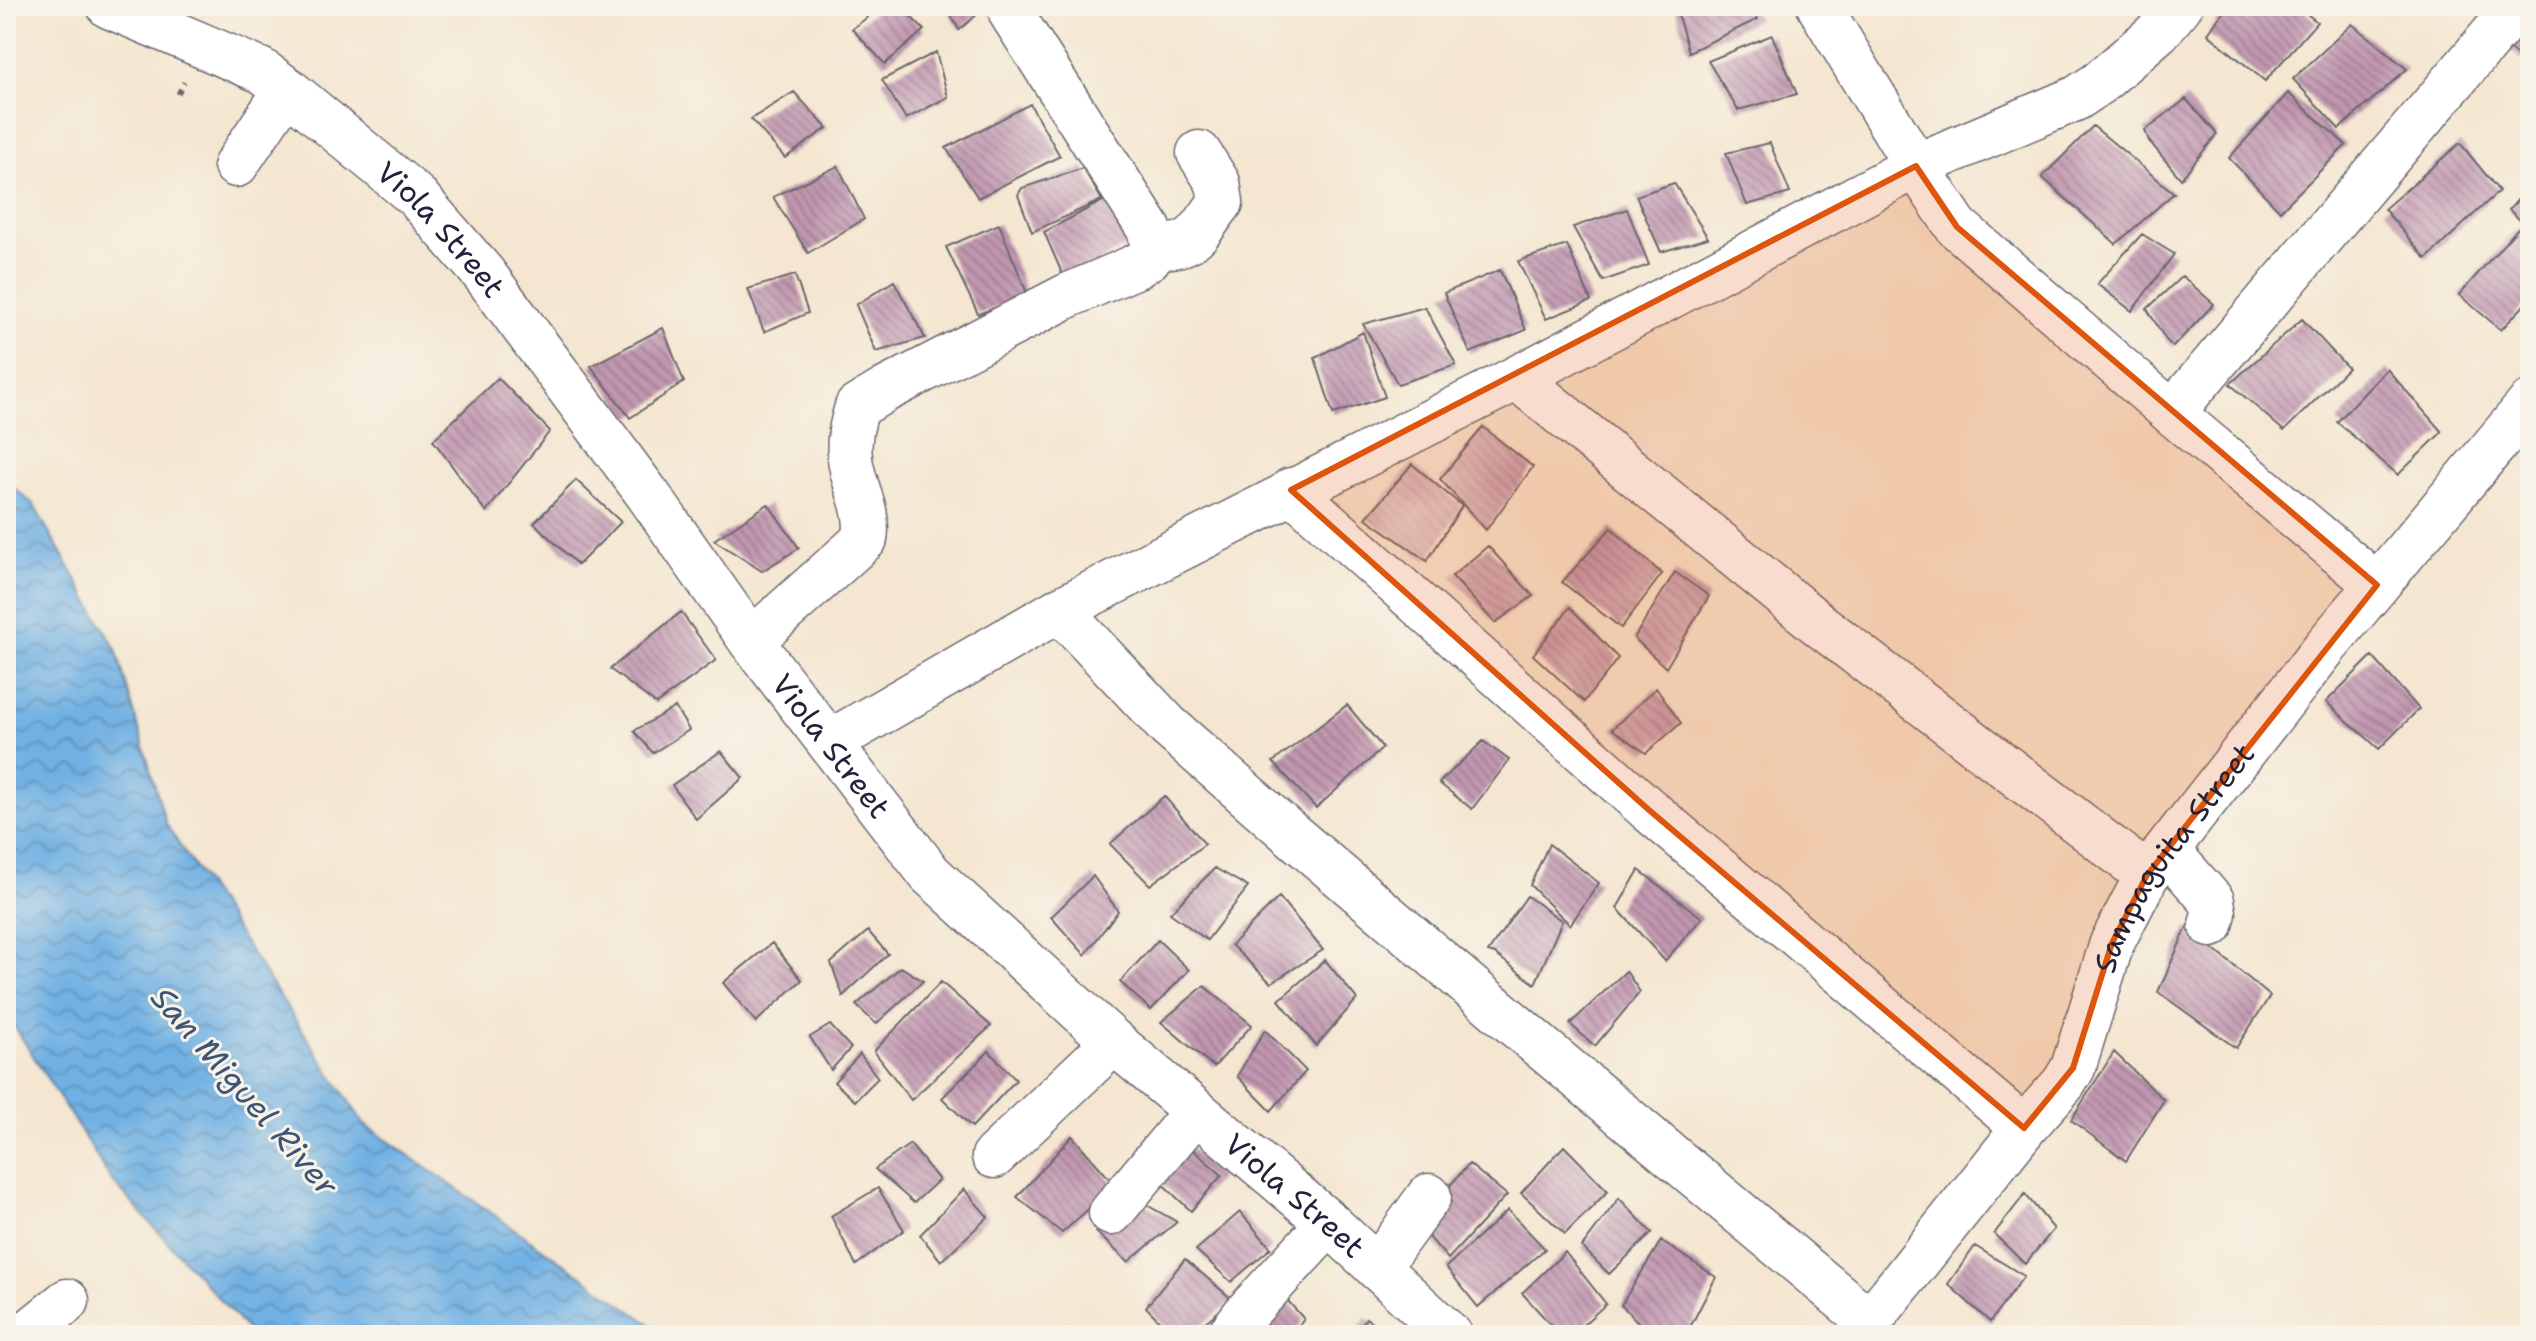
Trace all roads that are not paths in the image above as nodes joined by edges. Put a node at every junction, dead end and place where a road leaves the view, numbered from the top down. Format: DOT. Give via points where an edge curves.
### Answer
graph roads {
  1 [pos="109,6"];
  2 [pos="1819,6"];
  3 [pos="2180,6"];
  4 [pos="2517,6"];
  5 [pos="1011,13"];
  6 [pos="287,89"];
  7 [pos="1199,153"];
  8 [pos="236,165"];
  9 [pos="1916,166"];
  10 [pos="1154,247"];
  11 [pos="1517,378"];
  12 [pos="2530,403"];
  13 [pos="2172,413"];
  14 [pos="1291,490"];
  15 [pos="2377,585"];
  16 [pos="1059,610"];
  17 [pos="751,641"];
  18 [pos="830,742"];
  19 [pos="2157,862"];
  20 [pos="2211,925"];
  21 [pos="1114,1042"];
  22 [pos="1196,1111"];
  23 [pos="2024,1128"];
  24 [pos="994,1156"];
  25 [pos="1429,1196"];
  26 [pos="1111,1213"];
  27 [pos="1329,1223"];
  28 [pos="1377,1268"];
  29 [pos="67,1301"];
  30 [pos="1864,1328"];
  31 [pos="25,1335"];
  32 [pos="1229,1335"];
  33 [pos="1450,1335"];
  1 -- 6 [label="street, Viola Street" via="262,71"];
  2 -- 9 [label="street"];
  3 -- 9 [label="street" via="2159,31 2077,98"];
  4 -- 13 [label="street"];
  5 -- 10 [label="street" via="1149,229"];
  6 -- 8 [label="street"];
  6 -- 17 [label="street, Viola Street" via="417,197 463,248"];
  7 -- 10 [label="street" via="1218,183 1221,202 1191,242"];
  9 -- 11 [label="street"];
  9 -- 13 [label="street" via="1957,227"];
  10 -- 17 [label="street" via="1137,266 1067,296 857,407 850,458 868,522 865,539"];
  11 -- 14 [label="street"];
  11 -- 19 [label="street" via="1821,626"];
  12 -- 15 [label="street, Sampaguita Street"];
  13 -- 15 [label="street"];
  14 -- 16 [label="street"];
  14 -- 23 [label="street" via="1649,810"];
  15 -- 19 [label="street, Sampaguita Street"];
  16 -- 18 [label="street"];
  16 -- 30 [label="street" via="1168,726"];
  17 -- 18 [label="street, Viola Street"];
  18 -- 21 [label="street, Viola Street" via="930,874"];
  19 -- 20 [label="street" via="2212,901"];
  19 -- 23 [label="street, Sampaguita Street" via="2112,943 2073,1068"];
  21 -- 22 [label="street, Viola Street"];
  21 -- 24 [label="street"];
  22 -- 26 [label="street"];
  22 -- 27 [label="street, Viola Street"];
  23 -- 30 [label="street, Sampaguita Street"];
  25 -- 28 [label="street"];
  27 -- 28 [label="street, Viola Street"];
  27 -- 32 [label="street"];
  28 -- 33 [label="street, Viola Street"];
  29 -- 31 [label="street"];
}
